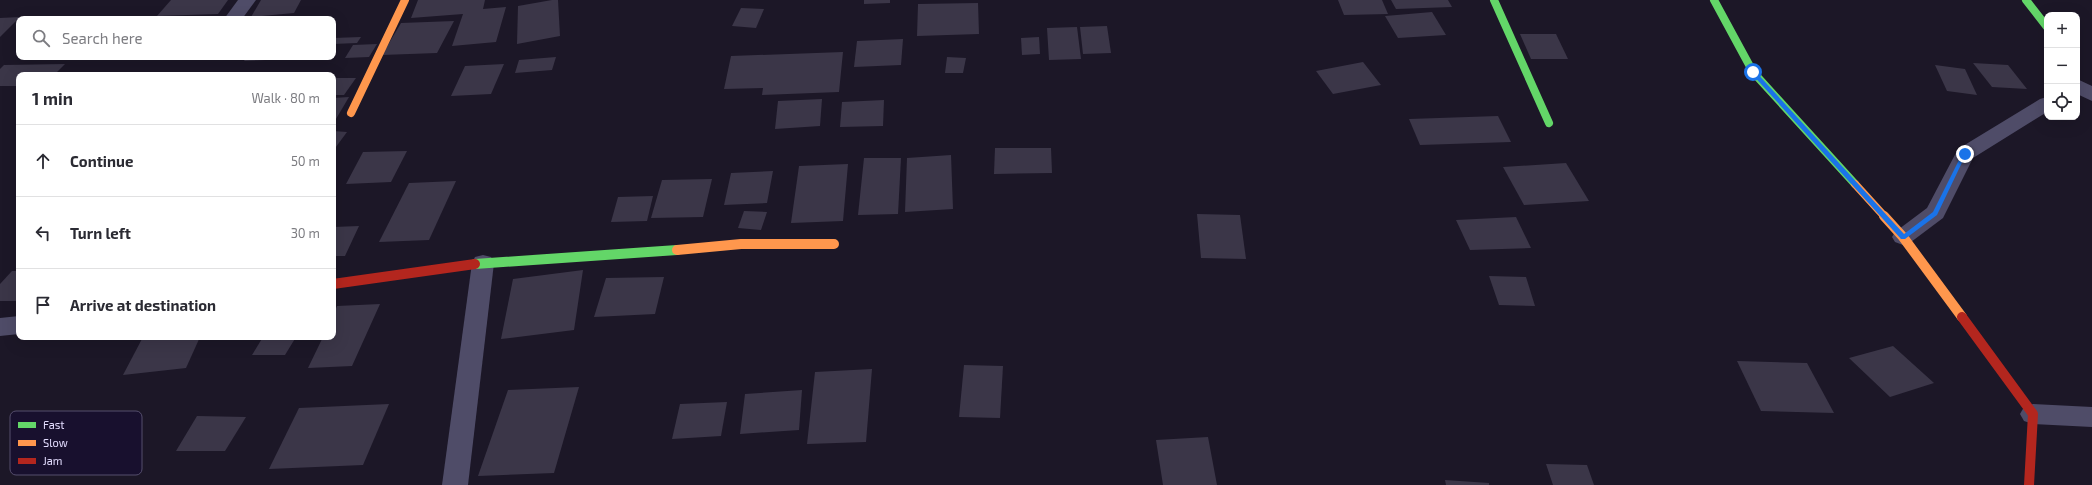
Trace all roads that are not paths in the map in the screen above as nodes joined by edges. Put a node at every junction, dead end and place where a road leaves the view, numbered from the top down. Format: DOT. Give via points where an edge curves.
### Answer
graph roads {
  1 [pos="248,0"];
  2 [pos="405,0"];
  3 [pos="1494,0"];
  4 [pos="1714,0"];
  5 [pos="2026,0"];
  6 [pos="235,16"];
  7 [pos="2044,23"];
  8 [pos="2080,87"];
  9 [pos="2092,95"];
  10 [pos="2044,105"];
  11 [pos="351,113"];
  12 [pos="1549,123"];
  13 [pos="1903,238"];
  14 [pos="834,244"];
  15 [pos="483,263"];
  16 [pos="336,284"];
  17 [pos="16,325"];
  18 [pos="0,327"];
  19 [pos="2033,414"];
  20 [pos="2092,417"];
  21 [pos="455,485"];
  22 [pos="2029,485"];
  1 -- 6 [label="street"];
  2 -- 11 [label="street"];
  3 -- 12 [label="street"];
  4 -- 13 [label="street" via="1753,72"];
  5 -- 7 [label="street"];
  8 -- 9 [label="street"];
  10 -- 13 [label="street" via="1965,154 1935,213"];
  13 -- 19 [label="street"];
  14 -- 15 [label="street" via="741,244"];
  15 -- 16 [label="street"];
  15 -- 21 [label="street"];
  17 -- 18 [label="street"];
  19 -- 20 [label="street"];
  19 -- 22 [label="street"];
}
